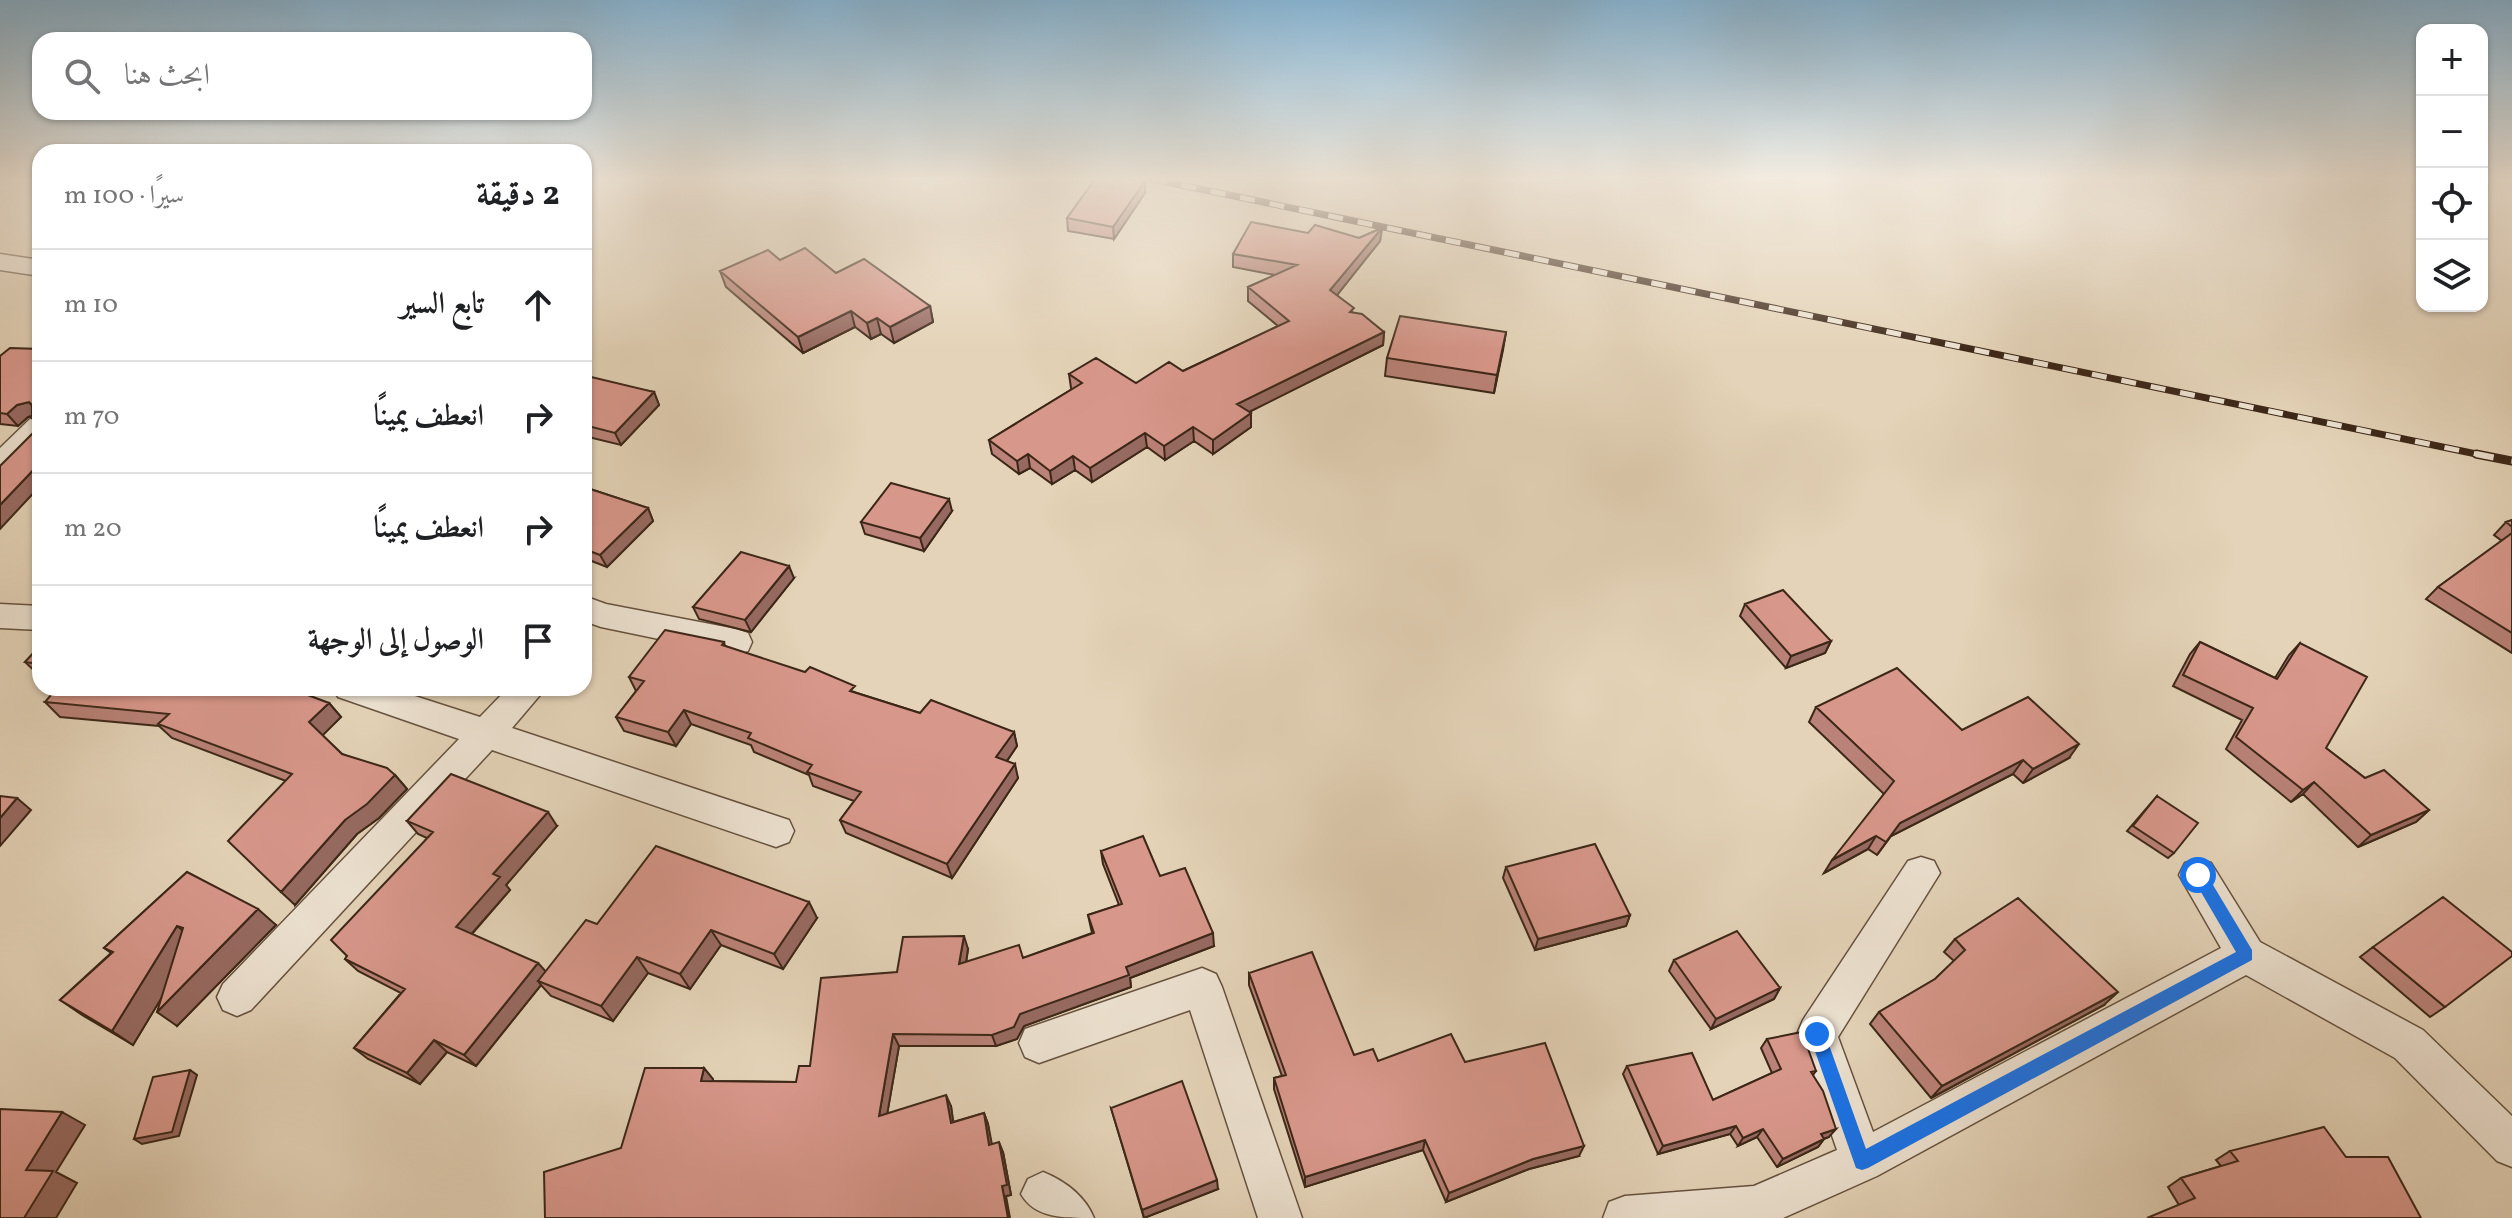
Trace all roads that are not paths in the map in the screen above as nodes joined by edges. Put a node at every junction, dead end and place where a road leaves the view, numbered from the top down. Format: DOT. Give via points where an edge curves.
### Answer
graph roads {
  1 [pos="0,262"];
  2 [pos="32,267"];
  3 [pos="32,434"];
  4 [pos="0,465"];
  5 [pos="0,616"];
  6 [pos="32,618"];
  7 [pos="592,619"];
  8 [pos="736,642"];
  9 [pos="374,696"];
  10 [pos="521,696"];
  11 [pos="485,733"];
  12 [pos="776,831"];
  13 [pos="1921,873"];
  14 [pos="2198,875"];
  15 [pos="2246,955"];
  16 [pos="237,997"];
  17 [pos="1039,1043"];
  18 [pos="2512,1146"];
  19 [pos="1862,1161"];
  20 [pos="1280,1218"];
  21 [pos="1625,1218"];
  1 -- 2 [label="street"];
  3 -- 4 [label="street"];
  5 -- 6 [label="street"];
  7 -- 8 [label="street"];
  9 -- 11 [label="street"];
  10 -- 11 [label="street"];
  11 -- 12 [label="street"];
  11 -- 16 [label="street"];
  13 -- 19 [label="street" via="1817,1034"];
  14 -- 15 [label="street"];
  15 -- 18 [label="street" via="2409,1044"];
  15 -- 19 [label="street"];
  17 -- 20 [label="street" via="1202,987"];
  19 -- 21 [label="street" via="1755,1208"];
}
